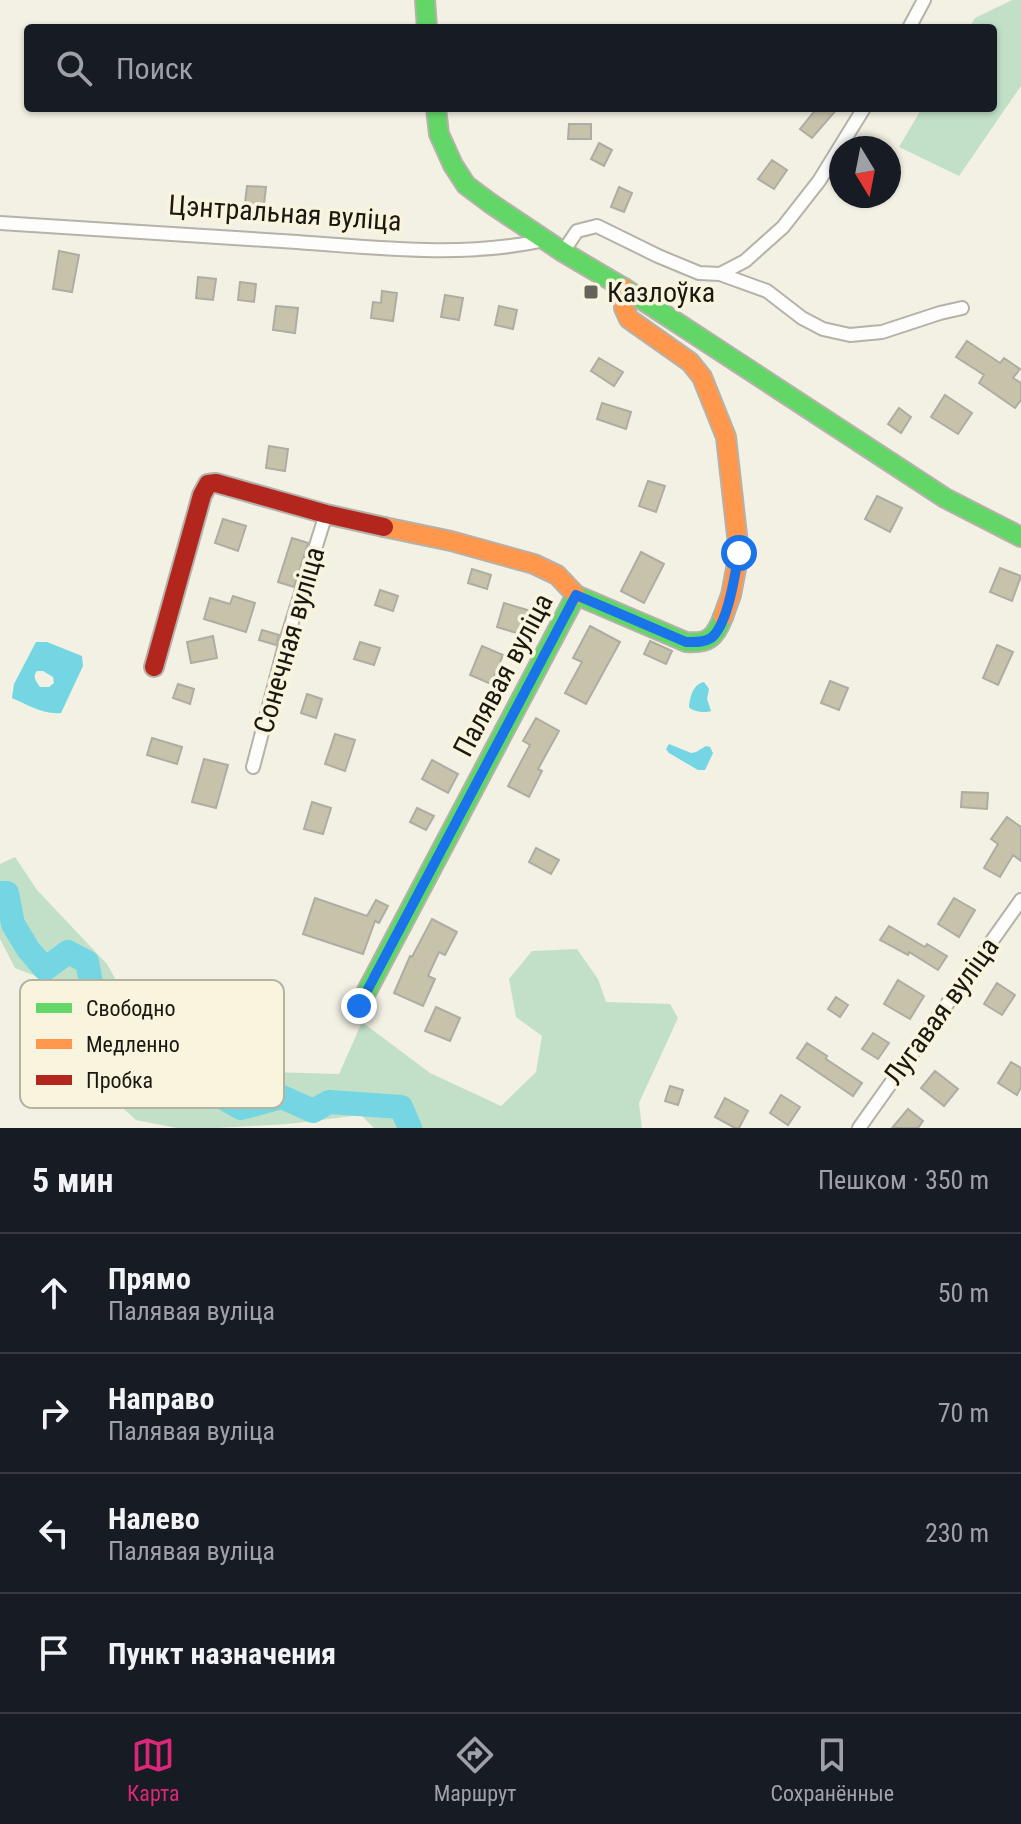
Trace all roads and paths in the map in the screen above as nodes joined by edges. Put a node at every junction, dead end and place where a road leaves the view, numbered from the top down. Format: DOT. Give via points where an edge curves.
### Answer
graph roads {
  1 [pos="425,0"];
  2 [pos="924,0"];
  3 [pos="427,24"];
  4 [pos="911,24"];
  5 [pos="436,112"];
  6 [pos="862,112"];
  7 [pos="0,223"];
  8 [pos="545,240"];
  9 [pos="563,252"];
  10 [pos="720,274"];
  11 [pos="624,288"];
  12 [pos="962,308"];
  13 [pos="326,514"];
  14 [pos="1021,537"];
  15 [pos="576,595"];
  16 [pos="154,667"];
  17 [pos="253,767"];
  18 [pos="1021,900"];
  19 [pos="359,1006"];
  20 [pos="860,1125"];
  1 -- 3 [label="street"];
  2 -- 4 [label="street"];
  5 -- 8 [label="street" via="439,134 466,185"];
  6 -- 10 [label="street" via="783,227 745,261"];
  7 -- 8 [label="street, Цэнтральная вуліца" via="397,249 488,250"];
  8 -- 9 [label="street"];
  9 -- 10 [label="street" via="577,231 597,226 699,273"];
  9 -- 11 [label="street"];
  10 -- 12 [label="street" via="767,291 823,329 850,335 882,332"];
  11 -- 14 [label="street" via="945,498"];
  11 -- 15 [label="street, Палявая вуліца" via="629,319 690,362 702,377 726,437 739,553 719,627 700,643 686,642"];
  13 -- 15 [label="street" via="534,564 557,575"];
  13 -- 16 [label="street" via="208,483"];
  13 -- 17 [label="street, Сонечная вуліца"];
  15 -- 19 [label="street, Палявая вуліца"];
  18 -- 20 [label="street, Лугавая вуліца"];
}
